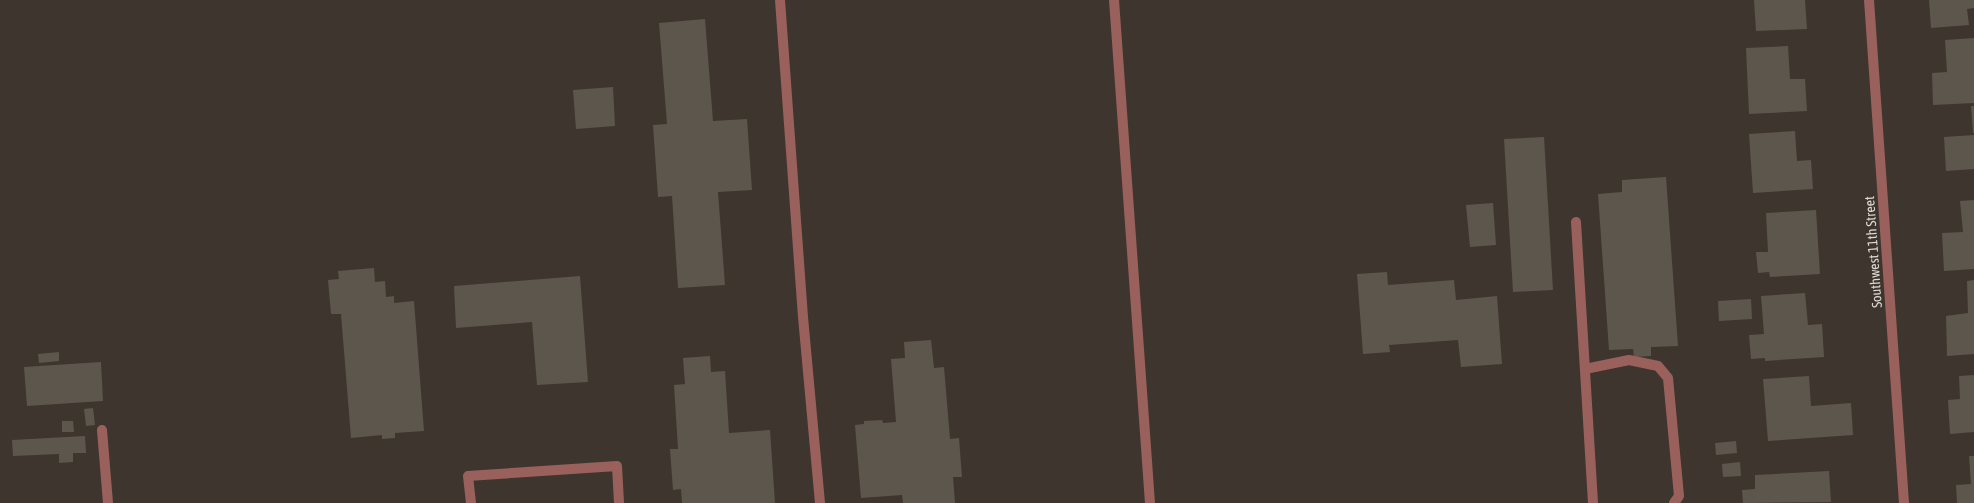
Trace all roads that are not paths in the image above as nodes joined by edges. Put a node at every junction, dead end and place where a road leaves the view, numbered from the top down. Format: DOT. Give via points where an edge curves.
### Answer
graph roads {
  1 [pos="780,0"];
  2 [pos="1114,0"];
  3 [pos="1869,0"];
  4 [pos="1576,222"];
  5 [pos="1585,369"];
  6 [pos="102,430"];
  7 [pos="108,503"];
  8 [pos="470,503"];
  9 [pos="619,503"];
  10 [pos="820,503"];
  11 [pos="1150,503"];
  12 [pos="1593,503"];
  13 [pos="1674,503"];
  14 [pos="1904,503"];
  1 -- 10 [label="street" via="803,317"];
  2 -- 11 [label="street"];
  3 -- 14 [label="street, Southwest 11th Street"];
  4 -- 5 [label="street"];
  5 -- 12 [label="street"];
  5 -- 13 [label="street" via="1629,360 1658,366 1668,378 1679,496"];
  6 -- 7 [label="street"];
  8 -- 9 [label="street" via="468,476 617,466"];
}
